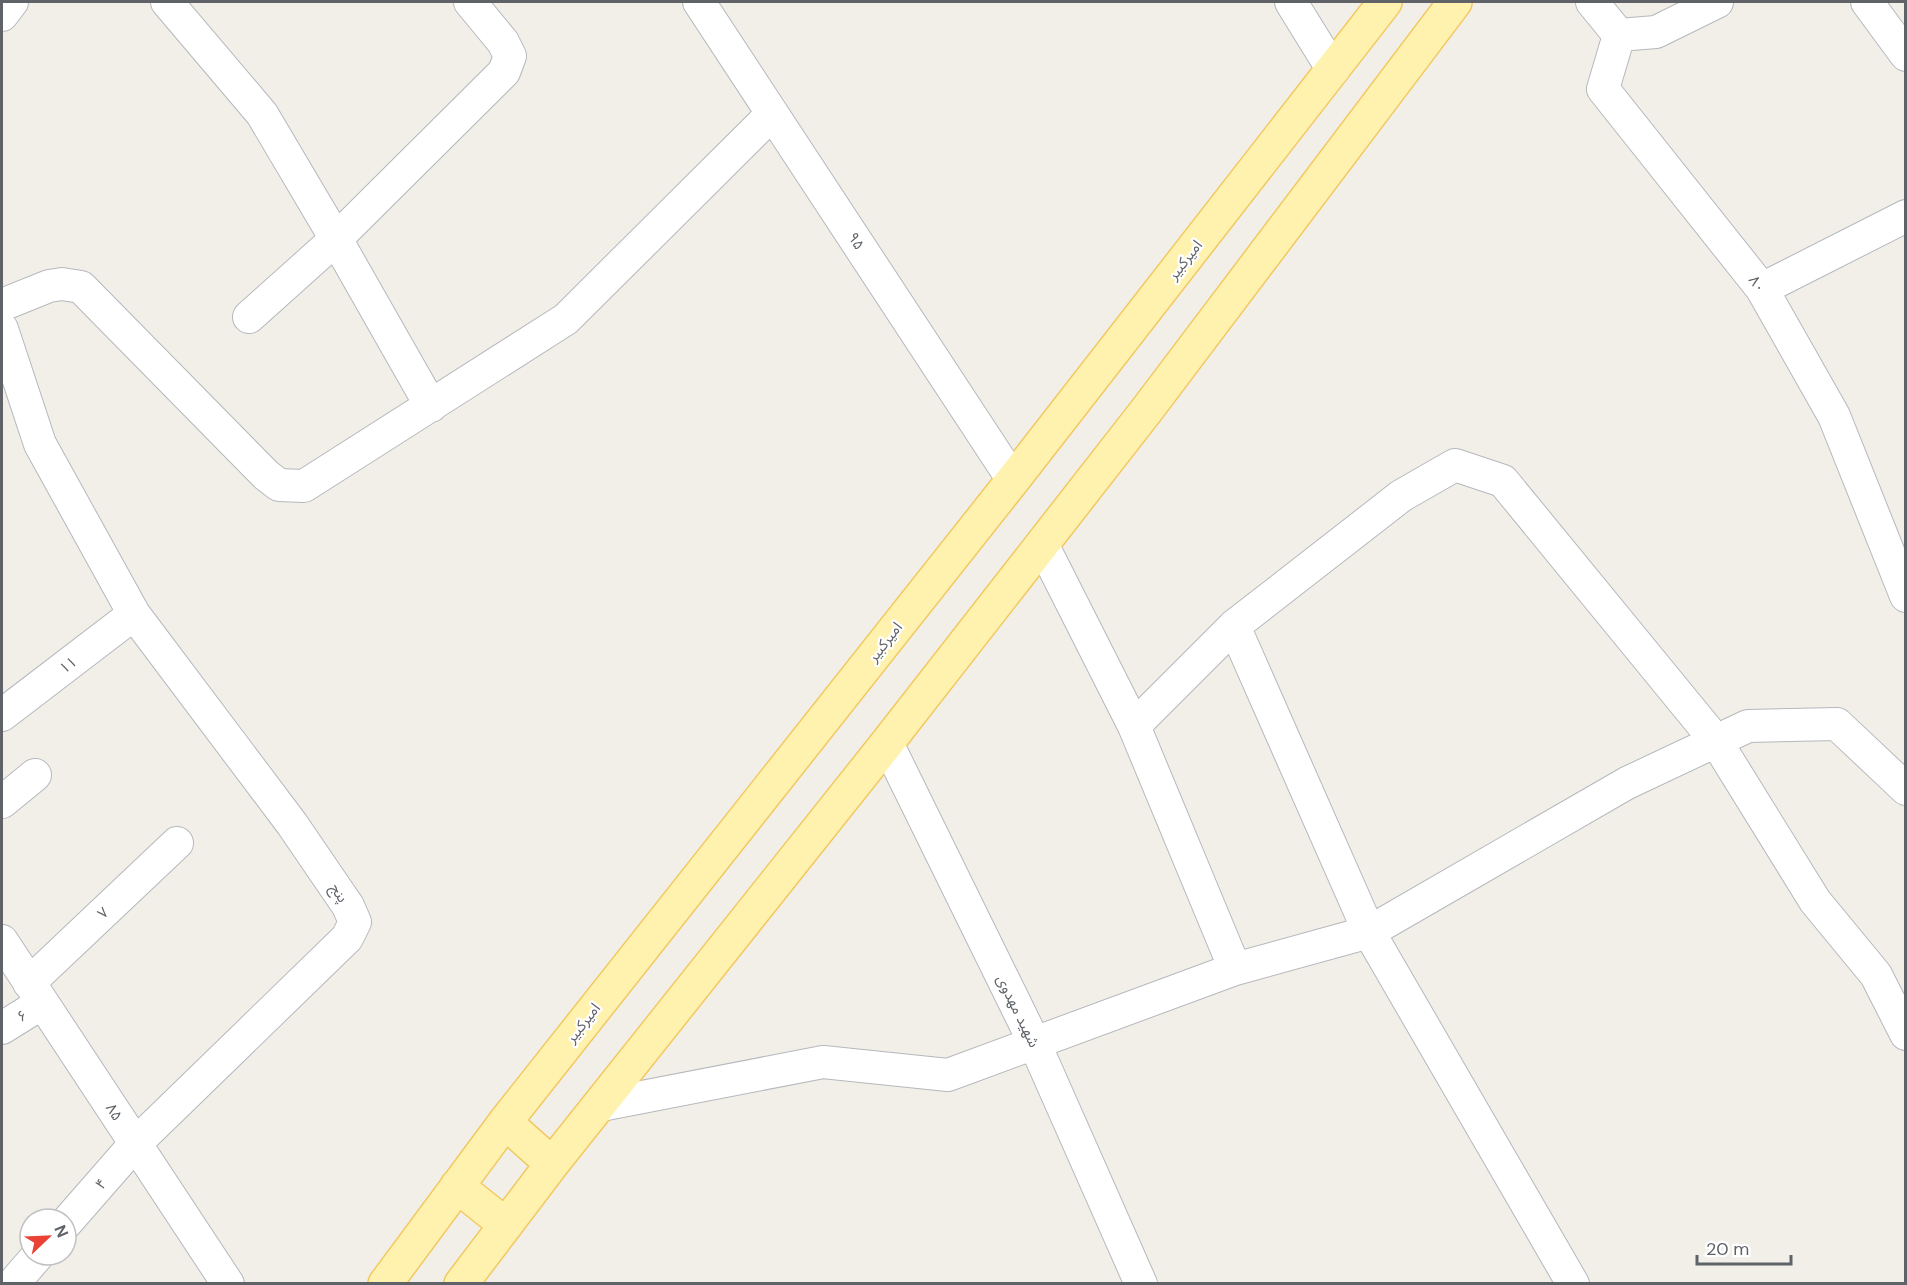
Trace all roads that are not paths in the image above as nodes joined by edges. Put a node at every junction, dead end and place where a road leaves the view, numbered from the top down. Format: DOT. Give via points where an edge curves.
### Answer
graph roads {
  1 [pos="12,2"];
  2 [pos="167,2"];
  3 [pos="471,2"];
  4 [pos="699,2"];
  5 [pos="1291,2"];
  6 [pos="1386,2"];
  7 [pos="1455,2"];
  8 [pos="1592,2"];
  9 [pos="1717,2"];
  10 [pos="1867,2"];
  11 [pos="2,15"];
  12 [pos="1619,35"];
  13 [pos="1905,55"];
  14 [pos="1333,70"];
  15 [pos="772,114"];
  16 [pos="1905,216"];
  17 [pos="336,239"];
  18 [pos="1762,289"];
  19 [pos="2,305"];
  20 [pos="249,317"];
  21 [pos="2,329"];
  22 [pos="431,406"];
  23 [pos="1013,480"];
  24 [pos="1042,543"];
  25 [pos="1905,596"];
  26 [pos="134,614"];
  27 [pos="1234,626"];
  28 [pos="2,715"];
  29 [pos="1134,726"];
  30 [pos="1716,741"];
  31 [pos="887,743"];
  32 [pos="35,775"];
  33 [pos="1905,789"];
  34 [pos="2,802"];
  35 [pos="177,843"];
  36 [pos="1369,932"];
  37 [pos="2,941"];
  38 [pos="1235,969"];
  39 [pos="36,993"];
  40 [pos="2,1028"];
  41 [pos="1905,1034"];
  42 [pos="1034,1042"];
  43 [pos="601,1105"];
  44 [pos="505,1122"];
  45 [pos="135,1144"];
  46 [pos="552,1164"];
  47 [pos="457,1186"];
  48 [pos="78,1209"];
  49 [pos="506,1225"];
  50 [pos="28,1267"];
  51 [pos="13,1284"];
  52 [pos="228,1284"];
  53 [pos="385,1284"];
  54 [pos="461,1284"];
  55 [pos="1141,1284"];
  56 [pos="1573,1284"];
  1 -- 11 [label="street"];
  2 -- 17 [label="street" via="262,114"];
  3 -- 17 [label="street" via="510,56 504,72"];
  4 -- 15 [label="street, ۹۵"];
  5 -- 14 [label="street"];
  6 -- 14 [label="main road, امیرکبیر"];
  7 -- 24 [label="main road"];
  8 -- 12 [label="street"];
  9 -- 12 [label="street" via="1656,32"];
  10 -- 13 [label="street"];
  12 -- 18 [label="street, ۸۰" via="1603,89"];
  14 -- 23 [label="main road, امیرکبیر"];
  15 -- 22 [label="street" via="566,320"];
  15 -- 23 [label="street, ۹۵"];
  16 -- 18 [label="street"];
  17 -- 20 [label="street"];
  17 -- 22 [label="street"];
  18 -- 25 [label="street, ۸۰" via="1834,416"];
  19 -- 22 [label="street" via="49,286 81,287 279,485 304,486"];
  21 -- 26 [label="street" via="40,444"];
  23 -- 44 [label="main road, امیرکبیر"];
  24 -- 29 [label="street"];
  24 -- 31 [label="main road"];
  26 -- 28 [label="street, ۱۱"];
  26 -- 45 [label="street, پنج" via="292,824 355,922 347,938"];
  27 -- 29 [label="street"];
  27 -- 30 [label="street" via="1401,496 1455,465 1503,481"];
  27 -- 36 [label="street"];
  29 -- 38 [label="street"];
  30 -- 33 [label="street" via="1748,726 1837,724"];
  30 -- 36 [label="street" via="1627,783"];
  30 -- 41 [label="street" via="1815,901 1876,975"];
  31 -- 42 [label="street, شهید مهدوی"];
  31 -- 43 [label="main road"];
  32 -- 34 [label="street"];
  35 -- 39 [label="street, ۷"];
  36 -- 38 [label="street"];
  36 -- 56 [label="street"];
  37 -- 39 [label="street, ۸۵"];
  38 -- 42 [label="street"];
  39 -- 40 [label="street, ۶"];
  39 -- 45 [label="street, ۸۵"];
  42 -- 43 [label="street" via="948,1075 823,1062"];
  42 -- 55 [label="street, شهید مهدوی"];
  43 -- 46 [label="main road"];
  44 -- 46 [label="main road"];
  44 -- 47 [label="main road, امیرکبیر"];
  45 -- 48 [label="street, ۴"];
  45 -- 52 [label="street, ۸۵"];
  46 -- 49 [label="main road"];
  47 -- 49 [label="main road"];
  47 -- 53 [label="main road, امیرکبیر"];
  49 -- 54 [label="main road"];
  50 -- 51 [label="street"];
}
